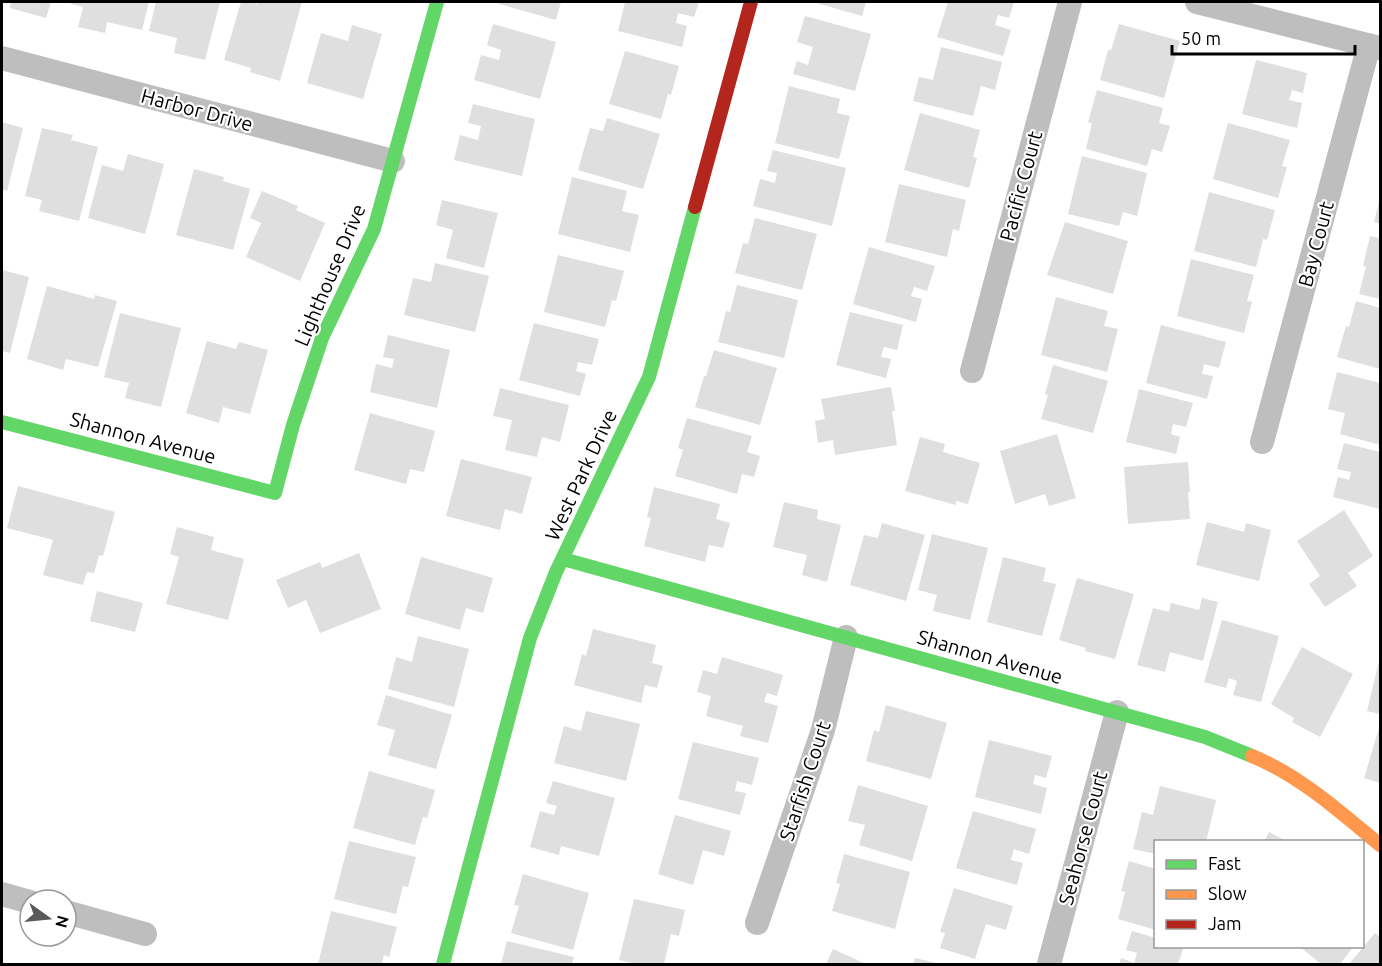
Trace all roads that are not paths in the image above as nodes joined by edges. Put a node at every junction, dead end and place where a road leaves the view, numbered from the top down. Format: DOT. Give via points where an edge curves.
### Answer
graph roads {
  1 [pos="436,2"];
  2 [pos="751,2"];
  3 [pos="1070,2"];
  4 [pos="1197,2"];
  5 [pos="1375,47"];
  6 [pos="2,58"];
  7 [pos="393,161"];
  8 [pos="972,370"];
  9 [pos="2,422"];
  10 [pos="1263,442"];
  11 [pos="274,493"];
  12 [pos="563,559"];
  13 [pos="846,637"];
  14 [pos="1117,712"];
  15 [pos="1380,845"];
  16 [pos="2,894"];
  17 [pos="18,899"];
  18 [pos="78,915"];
  19 [pos="757,922"];
  20 [pos="145,934"];
  21 [pos="443,964"];
  22 [pos="1049,964"];
  1 -- 7 [label="street, Lighthouse Drive"];
  2 -- 12 [label="street, West Park Drive" via="649,377"];
  3 -- 8 [label="street, Pacific Court"];
  4 -- 5 [label="street"];
  5 -- 10 [label="street, Bay Court"];
  6 -- 7 [label="street, Harbor Drive"];
  7 -- 11 [label="street, Lighthouse Drive" via="374,229 322,338"];
  9 -- 11 [label="street, Shannon Avenue"];
  12 -- 13 [label="street, Shannon Avenue"];
  12 -- 21 [label="street, West Park Drive" via="530,638"];
  13 -- 14 [label="street, Shannon Avenue"];
  13 -- 19 [label="street, Starfish Court" via="823,730"];
  14 -- 15 [label="street, Shannon Avenue" via="1205,736 1267,762 1320,795"];
  14 -- 22 [label="street, Seahorse Court"];
  16 -- 17 [label="street"];
  18 -- 20 [label="street"];
}
